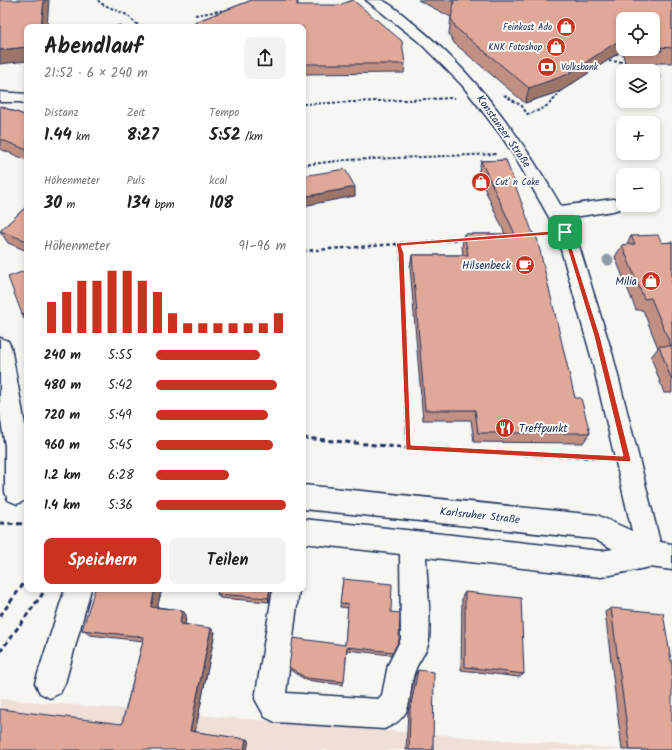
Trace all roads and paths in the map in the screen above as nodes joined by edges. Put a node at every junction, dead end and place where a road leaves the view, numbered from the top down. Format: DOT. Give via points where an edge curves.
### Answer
graph roads {
  1 [pos="98,0"];
  2 [pos="373,0"];
  3 [pos="237,8"];
  4 [pos="195,15"];
  5 [pos="136,24"];
  6 [pos="603,61"];
  7 [pos="632,62"];
  8 [pos="646,62"];
  9 [pos="640,64"];
  10 [pos="562,87"];
  11 [pos="0,97"];
  12 [pos="481,97"];
  13 [pos="24,98"];
  14 [pos="306,104"];
  15 [pos="537,113"];
  16 [pos="522,153"];
  17 [pos="306,165"];
  18 [pos="613,205"];
  19 [pos="556,213"];
  20 [pos="470,239"];
  21 [pos="398,244"];
  22 [pos="306,251"];
  23 [pos="0,347"];
  24 [pos="306,438"];
  25 [pos="408,448"];
  26 [pos="627,460"];
  27 [pos="18,492"];
  28 [pos="306,497"];
  29 [pos="0,523"];
  30 [pos="24,524"];
  31 [pos="306,531"];
  32 [pos="413,544"];
  33 [pos="661,556"];
  34 [pos="24,583"];
  35 [pos="44,592"];
  36 [pos="77,592"];
  37 [pos="286,592"];
  38 [pos="0,616"];
  39 [pos="0,652"];
  40 [pos="50,683"];
  1 -- 5 [label="path" via="126,15"];
  2 -- 12 [label="street, Konstanzer Straße" via="431,45"];
  3 -- 4 [label="path"];
  6 -- 7 [label="path"];
  8 -- 9 [label="path" via="639,62"];
  10 -- 15 [label="path" via="557,97"];
  11 -- 13 [label="street"];
  12 -- 14 [label="path"];
  12 -- 16 [label="street, Konstanzer Straße"];
  16 -- 17 [label="path" via="346,160"];
  16 -- 19 [label="street, Konstanzer Straße"];
  18 -- 19 [label="street"];
  19 -- 26 [label="street, Konstanzer Straße" via="565,232 597,336"];
  20 -- 21 [label="path"];
  21 -- 22 [label="path"];
  21 -- 25 [label="path" via="401,253"];
  23 -- 27 [label="street" via="17,446"];
  24 -- 25 [label="path"];
  25 -- 26 [label="path"];
  26 -- 33 [label="street, Konstanzer Straße"];
  28 -- 33 [label="street, Karlsruher Straße" via="597,527"];
  29 -- 30 [label="path"];
  31 -- 32 [label="street"];
  32 -- 33 [label="street" via="601,564"];
  32 -- 37 [label="street" via="415,642 402,665 395,702 384,714 275,707 270,699"];
  34 -- 38 [label="path"];
  35 -- 39 [label="path"];
  36 -- 40 [label="street"];
}
